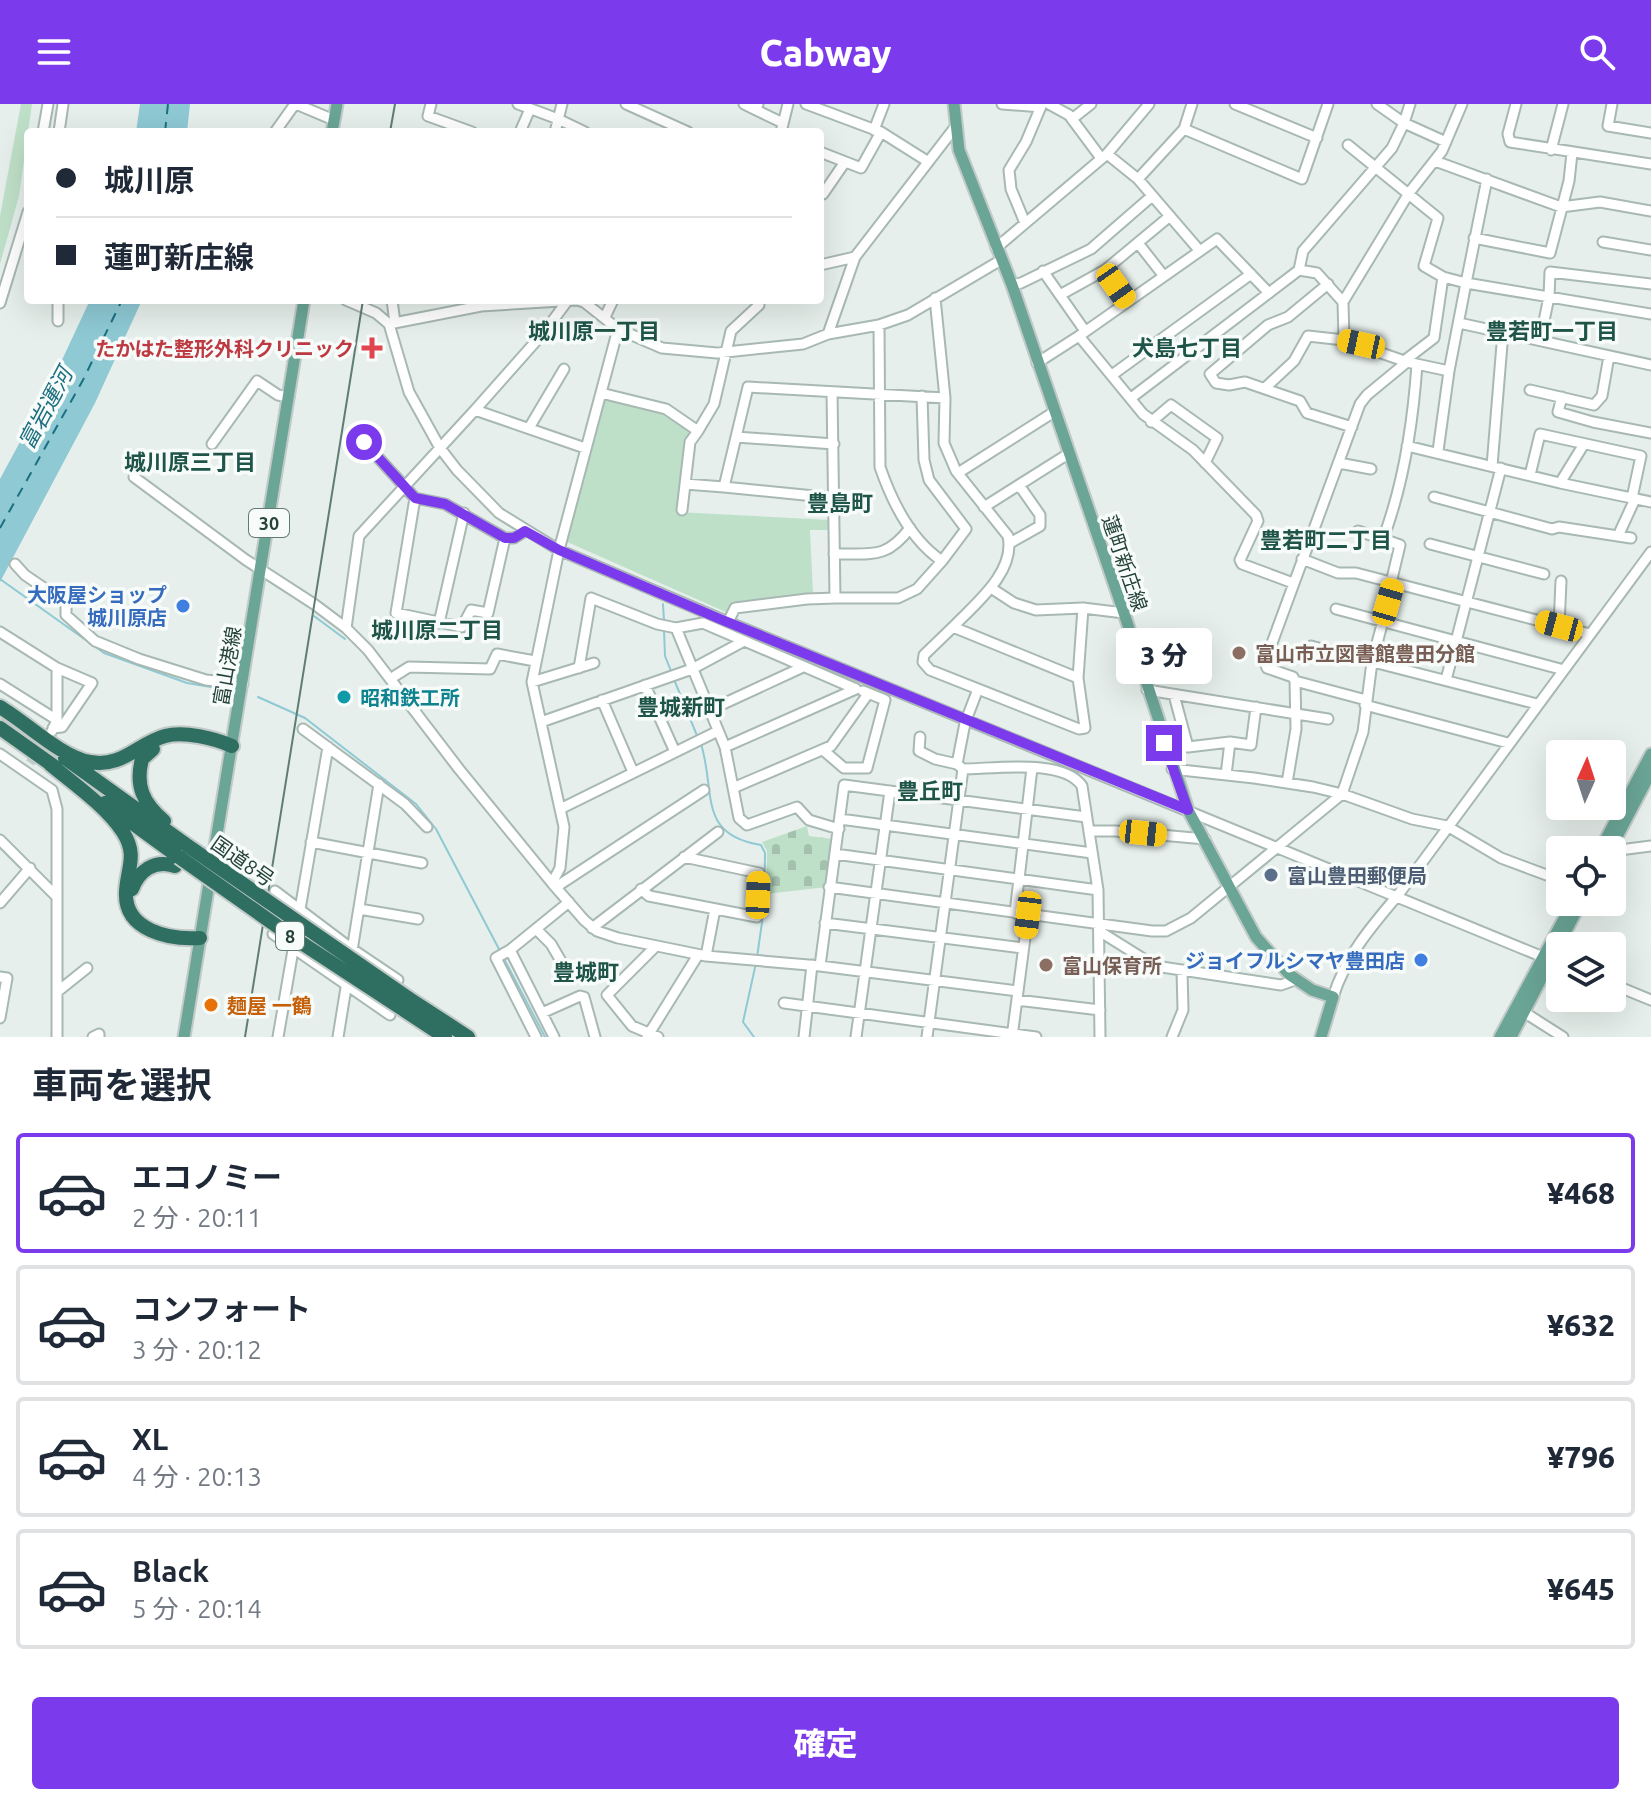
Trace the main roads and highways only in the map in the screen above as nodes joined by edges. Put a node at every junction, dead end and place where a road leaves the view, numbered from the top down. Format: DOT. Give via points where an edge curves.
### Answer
graph roads {
  1 [pos="337,104"];
  2 [pos="954,104"];
  3 [pos="333,126"];
  4 [pos="303,304"];
  5 [pos="0,709"];
  6 [pos="0,728"];
  7 [pos="232,746"];
  8 [pos="1651,754"];
  9 [pos="50,764"];
  10 [pos="1651,772"];
  11 [pos="1613,836"];
  12 [pos="1614,836"];
  13 [pos="182,852"];
  14 [pos="251,900"];
  15 [pos="200,938"];
  16 [pos="1546,968"];
  17 [pos="400,1008"];
  18 [pos="1520,1010"];
  19 [pos="184,1037"];
  20 [pos="445,1037"];
  21 [pos="468,1037"];
  22 [pos="1321,1037"];
  23 [pos="1500,1037"];
  24 [pos="1511,1037"];
  1 -- 3 [label="main road"];
  2 -- 22 [label="main road, 蓮町新庄線" via="959,150 1012,285 1188,810 1256,937 1295,980 1333,997"];
  4 -- 7 [label="main road, 富山港線 / 30"];
  5 -- 7 [label="highway" via="87,762 121,760 167,735"];
  5 -- 13 [label="highway, 国道8号"];
  6 -- 9 [label="highway, 国道8号"];
  7 -- 13 [label="highway" via="168,742 142,759 139,788"];
  7 -- 15 [label="main road, 富山港線 / 30"];
  8 -- 11 [label="main road"];
  9 -- 13 [label="highway, 国道8号"];
  9 -- 15 [label="highway" via="123,832 132,854 129,909 142,926 163,935"];
  10 -- 12 [label="main road"];
  13 -- 14 [label="highway, bridge"];
  13 -- 14 [label="highway, bridge"];
  13 -- 15 [label="highway" via="137,876 134,908 144,919"];
  14 -- 17 [label="highway, 国道8号 / 8, bridge"];
  15 -- 19 [label="main road, 富山港線 / 30"];
  16 -- 18 [label="main road"];
  17 -- 20 [label="highway, 国道8号 / 8"];
  17 -- 21 [label="highway, 国道8号 / 8"];
  18 -- 23 [label="main road"];
  18 -- 24 [label="main road"];
}
